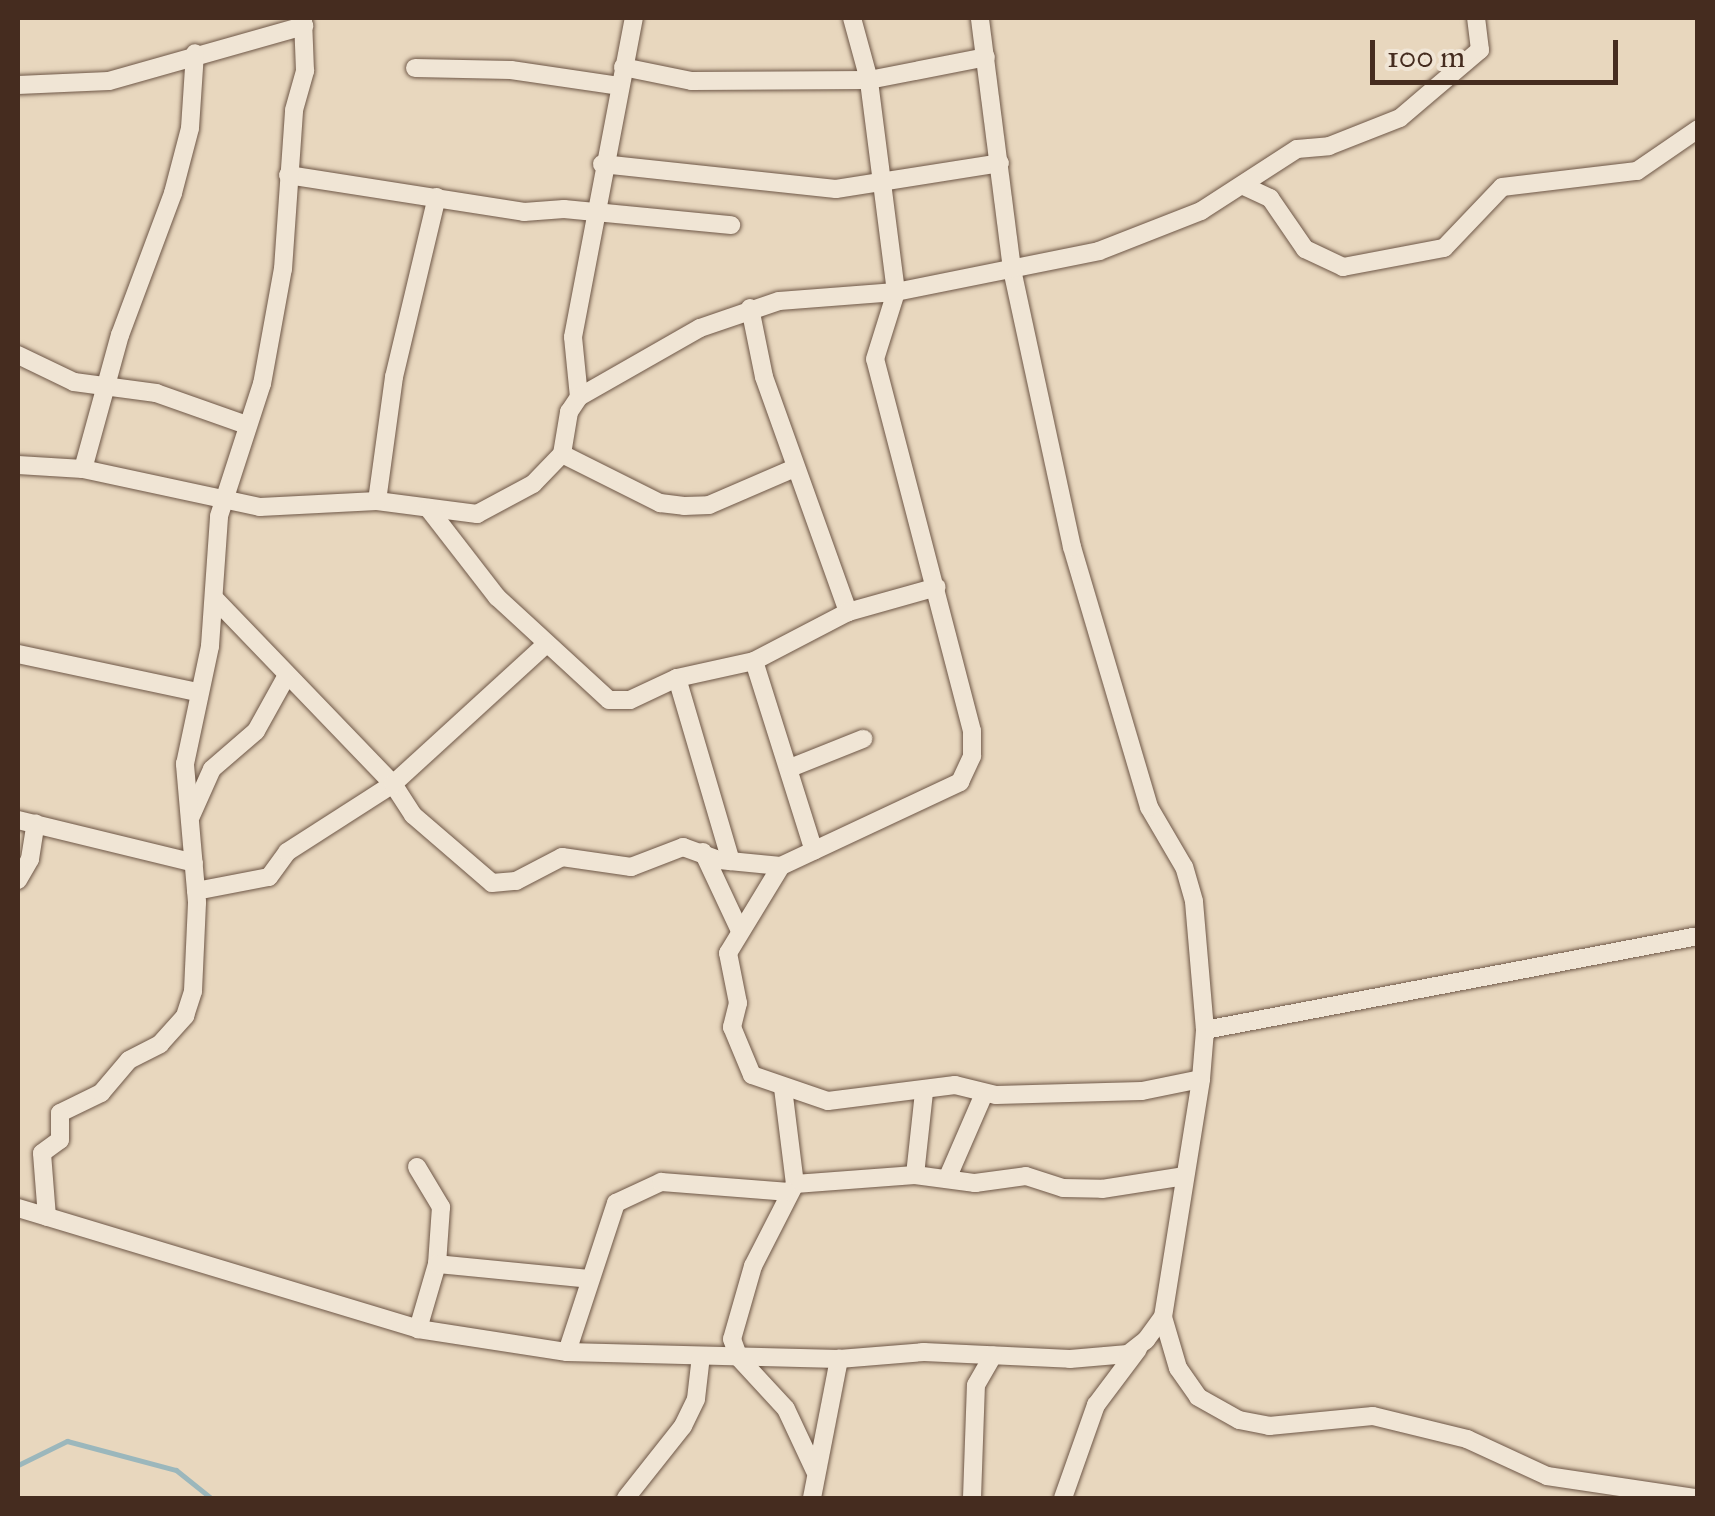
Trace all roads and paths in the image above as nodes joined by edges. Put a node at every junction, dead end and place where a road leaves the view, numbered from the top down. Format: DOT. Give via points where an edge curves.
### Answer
graph roads {
  1 [pos="634,18"];
  2 [pos="852,18"];
  3 [pos="980,18"];
  4 [pos="1476,18"];
  5 [pos="303,22"];
  6 [pos="196,53"];
  7 [pos="986,57"];
  8 [pos="415,68"];
  9 [pos="621,77"];
  10 [pos="869,80"];
  11 [pos="18,85"];
  12 [pos="1698,129"];
  13 [pos="1000,163"];
  14 [pos="602,164"];
  15 [pos="288,175"];
  16 [pos="882,185"];
  17 [pos="1244,186"];
  18 [pos="437,197"];
  19 [pos="593,213"];
  20 [pos="731,225"];
  21 [pos="1012,269"];
  22 [pos="896,292"];
  23 [pos="750,308"];
  24 [pos="18,354"];
  25 [pos="107,385"];
  26 [pos="580,397"];
  27 [pos="244,424"];
  28 [pos="562,454"];
  29 [pos="18,465"];
  30 [pos="795,468"];
  31 [pos="83,469"];
  32 [pos="227,501"];
  33 [pos="376,502"];
  34 [pos="428,508"];
  35 [pos="937,587"];
  36 [pos="215,598"];
  37 [pos="848,612"];
  38 [pos="544,646"];
  39 [pos="18,654"];
  40 [pos="206,658"];
  41 [pos="754,661"];
  42 [pos="287,675"];
  43 [pos="677,678"];
  44 [pos="169,681"];
  45 [pos="198,692"];
  46 [pos="864,739"];
  47 [pos="790,768"];
  48 [pos="212,770"];
  49 [pos="186,774"];
  50 [pos="393,784"];
  51 [pos="190,818"];
  52 [pos="27,822"];
  53 [pos="814,850"];
  54 [pos="702,852"];
  55 [pos="731,861"];
  56 [pos="194,864"];
  57 [pos="781,866"];
  58 [pos="18,880"];
  59 [pos="196,890"];
  60 [pos="740,931"];
  61 [pos="1698,936"];
  62 [pos="1205,1030"];
  63 [pos="1201,1079"];
  64 [pos="782,1088"];
  65 [pos="924,1092"];
  66 [pos="984,1094"];
  67 [pos="417,1167"];
  68 [pos="915,1175"];
  69 [pos="1185,1176"];
  70 [pos="947,1179"];
  71 [pos="791,1188"];
  72 [pos="18,1208"];
  73 [pos="47,1217"];
  74 [pos="437,1264"];
  75 [pos="590,1280"];
  76 [pos="1163,1316"];
  77 [pos="418,1329"];
  78 [pos="1138,1349"];
  79 [pos="566,1352"];
  80 [pos="992,1355"];
  81 [pos="701,1356"];
  82 [pos="739,1358"];
  83 [pos="839,1360"];
  84 [pos="815,1471"];
  85 [pos="626,1498"];
  86 [pos="812,1498"];
  87 [pos="972,1498"];
  88 [pos="1063,1498"];
  89 [pos="1694,1498"];
  1 -- 9 [label="street"];
  2 -- 10 [label="street"];
  3 -- 7 [label="street"];
  4 -- 17 [label="street" via="1480,50 1400,118 1329,146 1297,148"];
  5 -- 6 [label="street"];
  5 -- 15 [label="street" via="306,71"];
  6 -- 11 [label="street" via="109,81"];
  6 -- 25 [label="street" via="178,172"];
  7 -- 10 [label="street"];
  7 -- 13 [label="street"];
  8 -- 9 [label="street"];
  9 -- 10 [label="street"];
  9 -- 14 [label="street"];
  10 -- 16 [label="street"];
  12 -- 17 [label="street" via="1637,171 1502,187 1444,248 1343,267 1305,249 1270,198"];
  13 -- 16 [label="street"];
  13 -- 21 [label="street"];
  14 -- 16 [label="street" via="768,185"];
  14 -- 19 [label="street"];
  15 -- 18 [label="street"];
  15 -- 27 [label="street" via="283,270 262,384"];
  16 -- 22 [label="street"];
  17 -- 21 [label="street" via="1098,251"];
  18 -- 19 [label="street" via="524,212"];
  18 -- 33 [label="street" via="394,378"];
  19 -- 20 [label="street"];
  19 -- 26 [label="street" via="573,337"];
  21 -- 22 [label="street"];
  21 -- 62 [label="street" via="1072,547 1119,718 1149,807 1184,867 1194,901"];
  22 -- 23 [label="street"];
  22 -- 35 [label="street" via="875,359"];
  23 -- 26 [label="street" via="700,328"];
  23 -- 30 [label="street" via="764,377"];
  24 -- 25 [label="street" via="74,382"];
  25 -- 27 [label="street" via="156,392"];
  25 -- 31 [label="street"];
  26 -- 28 [label="street" via="569,412"];
  27 -- 32 [label="street"];
  28 -- 30 [label="street" via="660,502 684,506 710,505"];
  28 -- 34 [label="street" via="533,484 477,514"];
  29 -- 31 [label="street"];
  30 -- 37 [label="street"];
  31 -- 32 [label="street"];
  32 -- 33 [label="street" via="260,507"];
  32 -- 36 [label="street" via="219,516"];
  33 -- 34 [label="street"];
  34 -- 38 [label="street"];
  35 -- 37 [label="street"];
  35 -- 53 [label="street" via="972,731 972,756 960,782"];
  36 -- 40 [label="street"];
  36 -- 42 [label="street"];
  37 -- 41 [label="street"];
  38 -- 43 [label="street" via="609,700 630,700"];
  38 -- 50 [label="street"];
  39 -- 44 [label="street"];
  40 -- 44 [label="street"];
  40 -- 45 [label="street"];
  41 -- 43 [label="street"];
  41 -- 47 [label="street"];
  42 -- 48 [label="street" via="256,731"];
  42 -- 50 [label="street"];
  43 -- 55 [label="street"];
  44 -- 45 [label="street"];
  45 -- 49 [label="street"];
  46 -- 47 [label="street"];
  47 -- 53 [label="street"];
  48 -- 49 [label="street"];
  48 -- 51 [label="street"];
  49 -- 51 [label="street"];
  50 -- 54 [label="street" via="412,815 492,883 516,881 562,857 630,867 683,847"];
  50 -- 59 [label="street" via="287,852 269,877"];
  51 -- 56 [label="street"];
  52 -- 56 [label="street"];
  52 -- 58 [label="street" via="30,859"];
  53 -- 57 [label="street"];
  54 -- 55 [label="street"];
  54 -- 60 [label="street"];
  55 -- 57 [label="street"];
  56 -- 59 [label="street"];
  57 -- 60 [label="street"];
  59 -- 73 [label="street" via="193,991 185,1016 160,1044 129,1060 110,1086 60,1112 60,1140 42,1153"];
  60 -- 64 [label="street" via="728,953 738,1003 732,1027 752,1076"];
  61 -- 62 [label="street"];
  62 -- 63 [label="street"];
  63 -- 66 [label="street" via="1142,1091"];
  63 -- 69 [label="street"];
  64 -- 65 [label="street" via="828,1101"];
  64 -- 71 [label="street"];
  65 -- 66 [label="street" via="962,1085"];
  65 -- 68 [label="street"];
  66 -- 70 [label="street"];
  67 -- 74 [label="street" via="441,1207"];
  68 -- 70 [label="street"];
  68 -- 71 [label="street"];
  69 -- 70 [label="street" via="1102,1189 1064,1188 1026,1176"];
  69 -- 76 [label="street"];
  71 -- 75 [label="street" via="661,1182 632,1194 606,1220"];
  71 -- 82 [label="street" via="732,1326"];
  72 -- 73 [label="street"];
  73 -- 77 [label="street"];
  74 -- 75 [label="street"];
  74 -- 77 [label="street"];
  75 -- 79 [label="street"];
  76 -- 78 [label="street"];
  76 -- 89 [label="street" via="1178,1368 1198,1397 1239,1420 1269,1426 1373,1416 1467,1439 1546,1476"];
  77 -- 79 [label="street"];
  78 -- 80 [label="street" via="1070,1360"];
  78 -- 88 [label="street" via="1096,1405"];
  79 -- 81 [label="street"];
  80 -- 83 [label="street"];
  80 -- 87 [label="street" via="976,1385"];
  81 -- 82 [label="street"];
  81 -- 85 [label="street" via="696,1399 683,1426"];
  82 -- 83 [label="street"];
  82 -- 84 [label="street" via="786,1409"];
  83 -- 84 [label="street"];
  84 -- 86 [label="street"];
}
